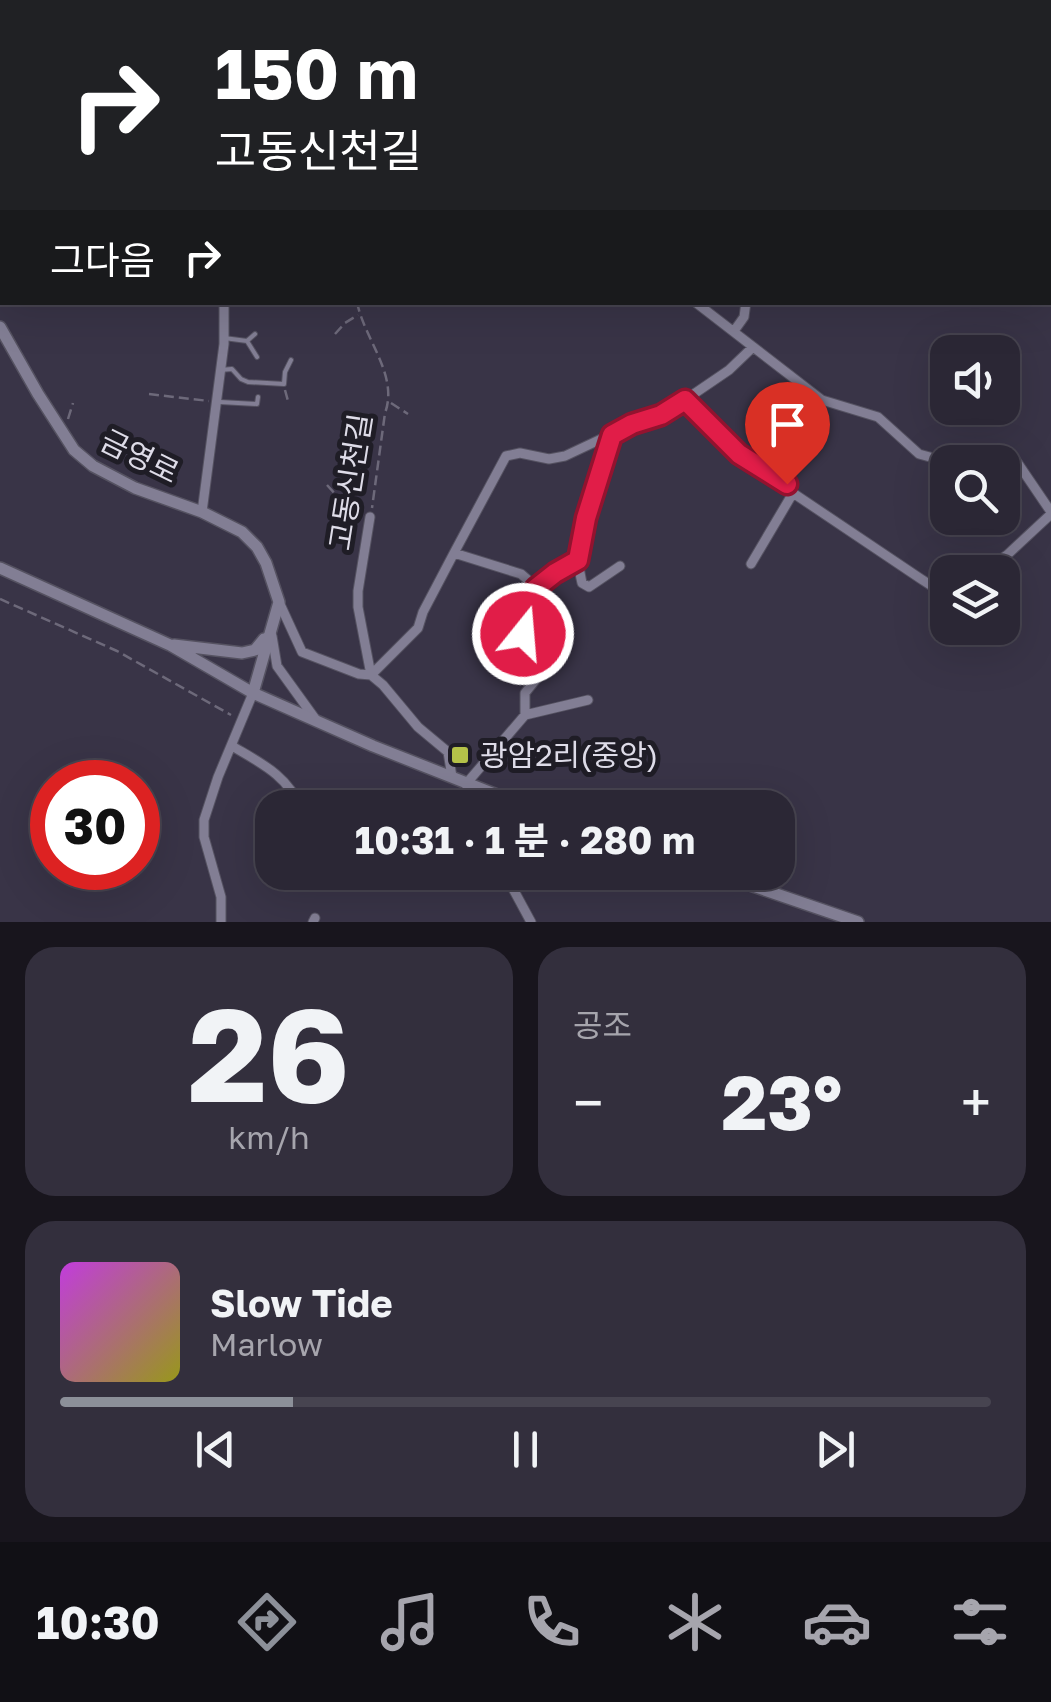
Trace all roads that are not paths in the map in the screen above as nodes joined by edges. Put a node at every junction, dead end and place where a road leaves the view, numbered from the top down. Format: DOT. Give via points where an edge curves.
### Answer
graph roads {
  1 [pos="224,305"];
  2 [pos="700,305"];
  3 [pos="746,305"];
  4 [pos="0,327"];
  5 [pos="734,331"];
  6 [pos="256,334"];
  7 [pos="224,338"];
  8 [pos="247,341"];
  9 [pos="752,347"];
  10 [pos="257,357"];
  11 [pos="291,360"];
  12 [pos="220,370"];
  13 [pos="258,397"];
  14 [pos="685,400"];
  15 [pos="216,401"];
  16 [pos="612,435"];
  17 [pos="793,493"];
  18 [pos="202,512"];
  19 [pos="1051,513"];
  20 [pos="370,516"];
  21 [pos="454,553"];
  22 [pos="1007,555"];
  23 [pos="578,560"];
  24 [pos="751,564"];
  25 [pos="620,566"];
  26 [pos="0,568"];
  27 [pos="930,585"];
  28 [pos="536,588"];
  29 [pos="279,602"];
  30 [pos="272,626"];
  31 [pos="170,645"];
  32 [pos="371,675"];
  33 [pos="254,693"];
  34 [pos="588,700"];
  35 [pos="525,715"];
  36 [pos="316,720"];
  37 [pos="232,746"];
  38 [pos="452,777"];
  39 [pos="466,784"];
  40 [pos="291,790"];
  41 [pos="468,790"];
  42 [pos="482,790"];
  43 [pos="512,890"];
  44 [pos="765,890"];
  45 [pos="221,922"];
  46 [pos="531,922"];
  47 [pos="858,922"];
  1 -- 7 [label="street"];
  2 -- 5 [label="street"];
  3 -- 5 [label="street"];
  4 -- 18 [label="street, 금영로" via="74,450 134,488"];
  5 -- 9 [label="street"];
  6 -- 8 [label="lane"];
  7 -- 8 [label="lane"];
  7 -- 12 [label="street"];
  8 -- 10 [label="lane"];
  9 -- 14 [label="street"];
  9 -- 19 [label="street" via="822,400 878,416 927,458 982,449 1008,454"];
  11 -- 12 [label="lane" via="284,384 248,382 232,369"];
  12 -- 15 [label="street"];
  13 -- 15 [label="lane" via="258,404"];
  14 -- 16 [label="street"];
  14 -- 17 [label="street" via="739,454"];
  15 -- 18 [label="street"];
  16 -- 21 [label="street" via="550,459 506,456"];
  16 -- 23 [label="street"];
  17 -- 24 [label="street"];
  17 -- 27 [label="street"];
  18 -- 29 [label="street, 금영로" via="256,547"];
  19 -- 22 [label="street"];
  20 -- 32 [label="street, 고동신천길" via="358,607"];
  21 -- 28 [label="street" via="521,574"];
  21 -- 32 [label="street" via="418,628"];
  23 -- 25 [label="street" via="589,588"];
  23 -- 28 [label="street"];
  26 -- 31 [label="street"];
  28 -- 35 [label="street" via="523,634 546,666 524,693"];
  29 -- 30 [label="street"];
  29 -- 32 [label="street, 금영로" via="302,652"];
  30 -- 31 [label="street" via="261,645 242,653"];
  30 -- 33 [label="street"];
  30 -- 36 [label="street" via="277,666"];
  31 -- 33 [label="street"];
  32 -- 38 [label="street" via="448,752"];
  33 -- 36 [label="street"];
  33 -- 37 [label="street"];
  34 -- 35 [label="street"];
  35 -- 39 [label="street"];
  36 -- 38 [label="street"];
  37 -- 40 [label="street"];
  37 -- 45 [label="street" via="204,820"];
  38 -- 39 [label="street"];
  39 -- 41 [label="street"];
  39 -- 42 [label="street"];
  43 -- 46 [label="street"];
  44 -- 47 [label="street"];
}
